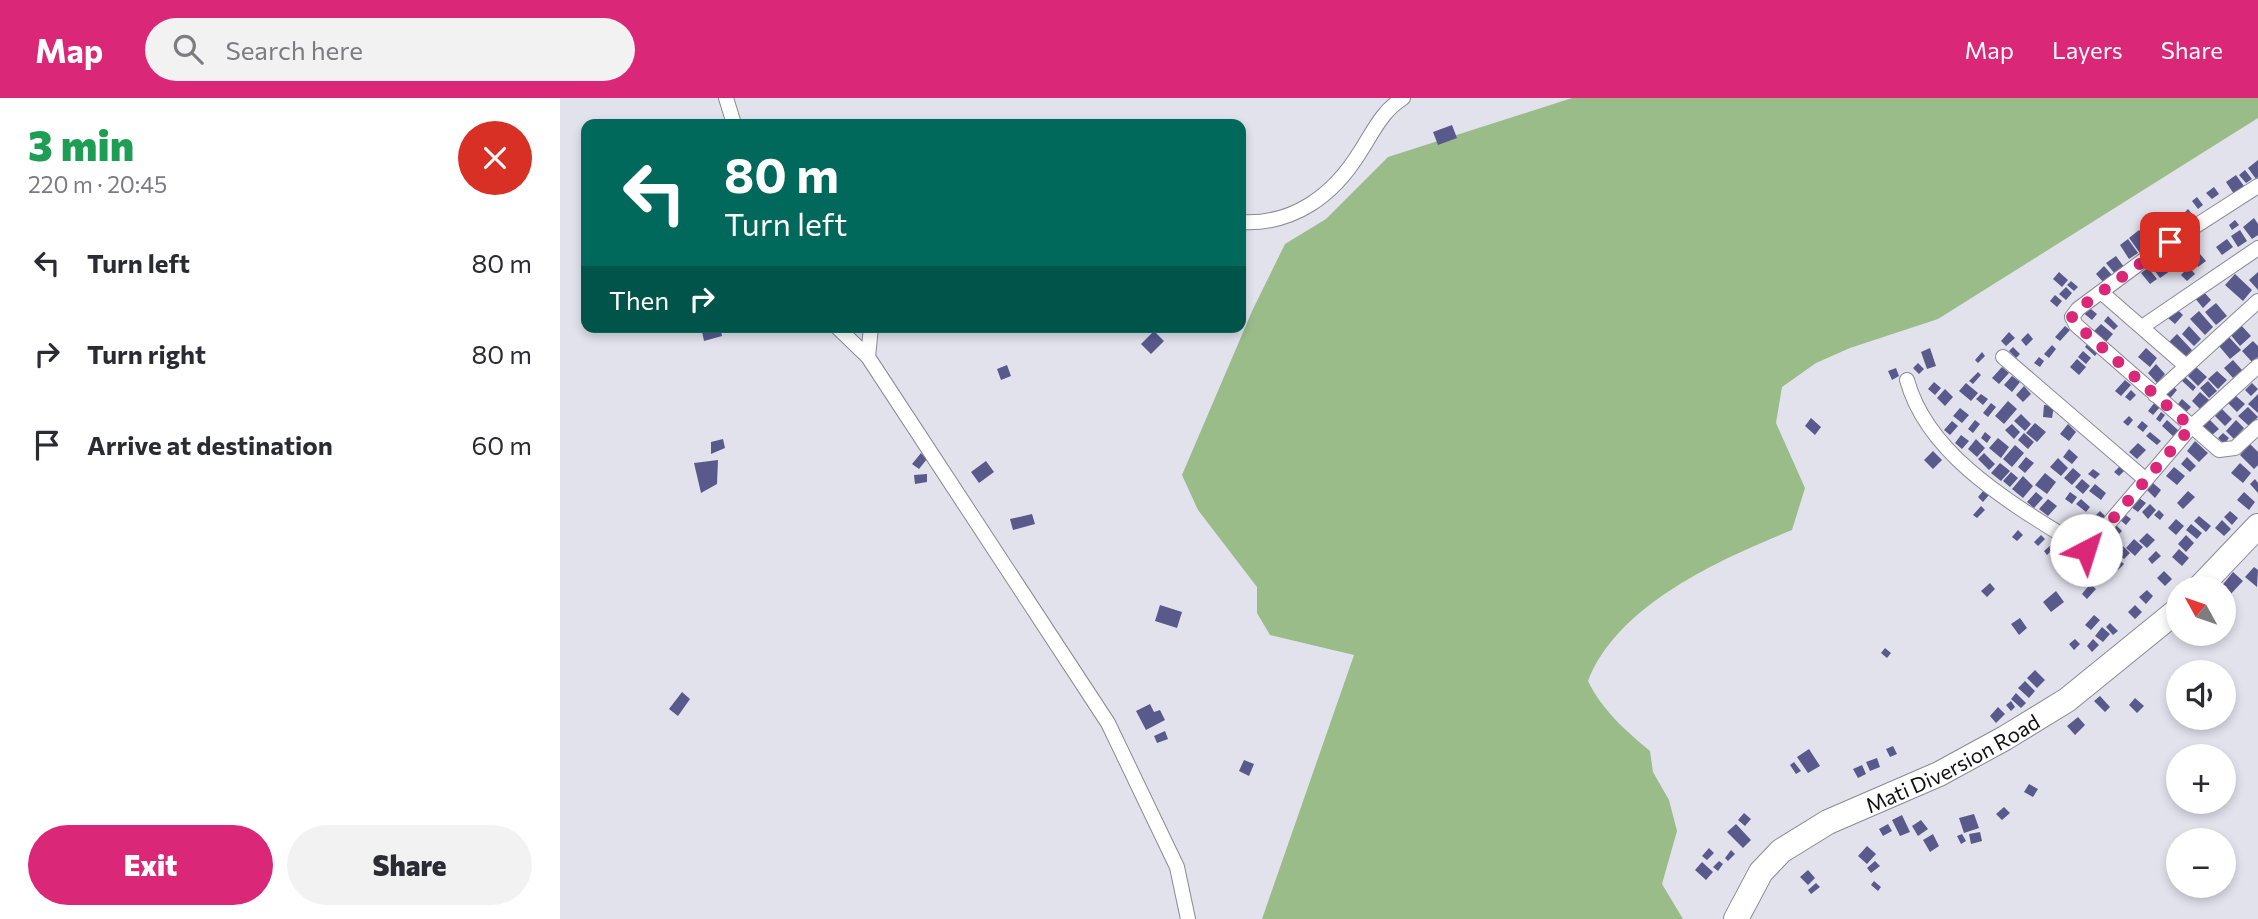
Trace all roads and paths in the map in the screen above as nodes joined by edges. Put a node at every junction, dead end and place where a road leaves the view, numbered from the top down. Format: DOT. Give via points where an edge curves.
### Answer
graph roads {
  1 [pos="726,98"];
  2 [pos="1403,98"];
  3 [pos="732,119"];
  4 [pos="2258,186"];
  5 [pos="1246,222"];
  6 [pos="2258,248"];
  7 [pos="2101,292"];
  8 [pos="2258,301"];
  9 [pos="2142,327"];
  10 [pos="843,333"];
  11 [pos="870,333"];
  12 [pos="868,357"];
  13 [pos="2003,357"];
  14 [pos="2186,366"];
  15 [pos="2258,366"];
  16 [pos="1907,380"];
  17 [pos="2155,395"];
  18 [pos="2191,427"];
  19 [pos="2258,427"];
  20 [pos="2146,480"];
  21 [pos="2258,526"];
  22 [pos="2210,576"];
  23 [pos="2166,620"];
  24 [pos="1188,919"];
  25 [pos="1736,919"];
  1 -- 3 [label="street"];
  2 -- 5 [label="street" via="1377,122 1343,178 1318,200 1289,217 1264,224"];
  4 -- 7 [label="street"];
  6 -- 9 [label="street"];
  7 -- 9 [label="street"];
  7 -- 17 [label="street" via="2074,312 2074,322"];
  8 -- 14 [label="street"];
  9 -- 14 [label="street"];
  10 -- 12 [label="street"];
  11 -- 12 [label="street"];
  12 -- 24 [label="street" via="1108,723 1177,867"];
  13 -- 20 [label="street"];
  14 -- 17 [label="street"];
  15 -- 18 [label="street"];
  16 -- 20 [label="street" via="1919,415 1956,456 2002,495 2086,550"];
  17 -- 18 [label="street"];
  18 -- 19 [label="street" via="2225,452"];
  18 -- 20 [label="street"];
  21 -- 22 [label="highway"];
  23 -- 25 [label="highway, Mati Diversion Road" via="2067,700 2005,738 1939,774 1828,822 1781,851 1761,872"];
}
